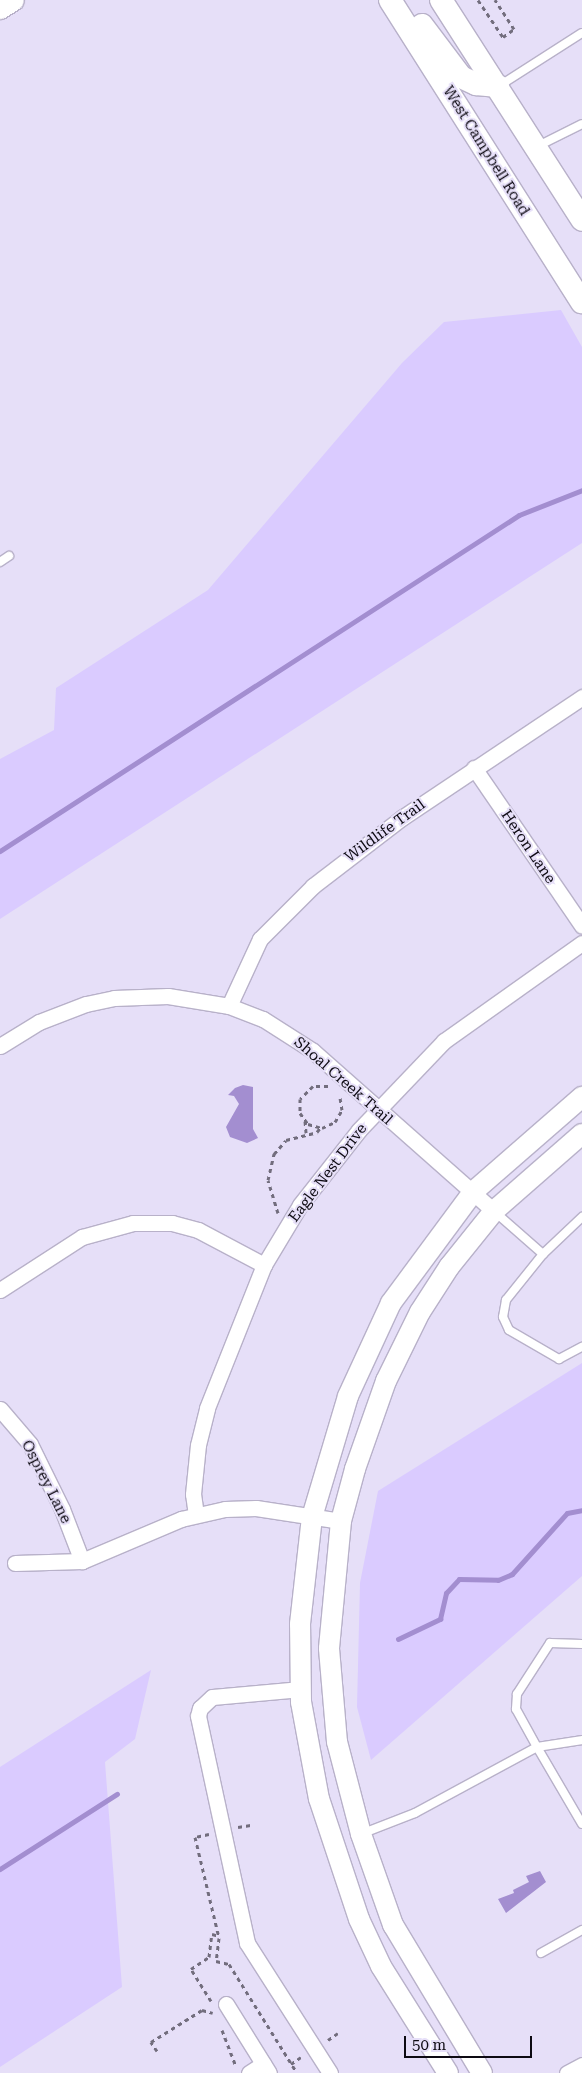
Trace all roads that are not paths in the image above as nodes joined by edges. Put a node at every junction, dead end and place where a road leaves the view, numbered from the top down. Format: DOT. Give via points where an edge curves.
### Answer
graph roads {
  1 [pos="13,0"];
  2 [pos="390,0"];
  3 [pos="404,0"];
  4 [pos="442,0"];
  5 [pos="0,8"];
  6 [pos="582,33"];
  7 [pos="498,86"];
  8 [pos="582,124"];
  9 [pos="536,147"];
  10 [pos="582,220"];
  11 [pos="578,296"];
  12 [pos="9,556"];
  13 [pos="0,562"];
  14 [pos="582,697"];
  15 [pos="474,768"];
  16 [pos="582,926"];
  17 [pos="582,943"];
  18 [pos="229,1006"];
  19 [pos="0,1046"];
  20 [pos="582,1097"];
  21 [pos="378,1110"];
  22 [pos="582,1134"];
  23 [pos="473,1192"];
  24 [pos="494,1211"];
  25 [pos="582,1218"];
  26 [pos="543,1254"];
  27 [pos="264,1265"];
  28 [pos="0,1290"];
  29 [pos="582,1347"];
  30 [pos="0,1409"];
  31 [pos="196,1515"];
  32 [pos="312,1517"];
  33 [pos="341,1521"];
  34 [pos="82,1562"];
  35 [pos="15,1563"];
  36 [pos="582,1644"];
  37 [pos="301,1689"];
  38 [pos="582,1740"];
  39 [pos="537,1747"];
  40 [pos="582,1824"];
  41 [pos="361,1834"];
  42 [pos="582,1930"];
  43 [pos="541,1954"];
  44 [pos="226,2004"];
  45 [pos="582,2065"];
  46 [pos="266,2068"];
  47 [pos="243,2071"];
  48 [pos="330,2073"];
  49 [pos="448,2073"];
  50 [pos="482,2073"];
  51 [pos="567,2073"];
  1 -- 5 [label="main road"];
  2 -- 11 [label="main road, West Campbell Road"];
  3 -- 7 [label="main road" via="461,77 476,84"];
  4 -- 7 [label="main road"];
  6 -- 7 [label="lane"];
  7 -- 9 [label="main road"];
  8 -- 9 [label="lane"];
  9 -- 10 [label="main road"];
  12 -- 13 [label="lane"];
  14 -- 15 [label="street, Wildlife Trail"];
  15 -- 16 [label="street, Heron Lane"];
  15 -- 18 [label="street, Wildlife Trail" via="344,860 285,912 260,940"];
  17 -- 21 [label="street, Eagle Nest Drive" via="444,1041"];
  18 -- 19 [label="street, Shoal Creek Trail" via="168,996 114,998 86,1004 40,1022"];
  18 -- 21 [label="street, Shoal Creek Trail" via="263,1019 313,1051"];
  20 -- 23 [label="street"];
  21 -- 23 [label="street, Shoal Creek Trail"];
  21 -- 27 [label="street, Eagle Nest Drive" via="300,1204"];
  22 -- 24 [label="street"];
  23 -- 24 [label="street, Shoal Creek Trail"];
  23 -- 32 [label="street" via="391,1303 348,1396"];
  24 -- 26 [label="lane"];
  24 -- 33 [label="street" via="449,1267 416,1321 383,1390 355,1469"];
  25 -- 26 [label="lane"];
  26 -- 29 [label="lane" via="506,1300 503,1317 510,1330 559,1360"];
  27 -- 28 [label="street" via="198,1230 172,1223 133,1223 82,1237"];
  27 -- 31 [label="street, Eagle Nest Drive" via="206,1408 193,1494"];
  30 -- 34 [label="street, Osprey Lane" via="30,1444 62,1509"];
  31 -- 32 [label="street" via="225,1509 256,1508"];
  31 -- 34 [label="street"];
  32 -- 33 [label="street"];
  32 -- 37 [label="street" via="300,1624"];
  33 -- 41 [label="street" via="329,1648 337,1742"];
  34 -- 35 [label="street"];
  36 -- 39 [label="lane" via="550,1643 517,1694 516,1709"];
  37 -- 48 [label="street" via="212,1697 200,1708 198,1716 247,1943"];
  37 -- 49 [label="street" via="319,1799 359,1919 382,1966"];
  38 -- 39 [label="lane"];
  39 -- 40 [label="lane"];
  39 -- 41 [label="lane" via="415,1813"];
  41 -- 50 [label="street" via="393,1925"];
  42 -- 43 [label="lane"];
  44 -- 46 [label="street"];
  45 -- 51 [label="street"];
  46 -- 47 [label="street"];
}
